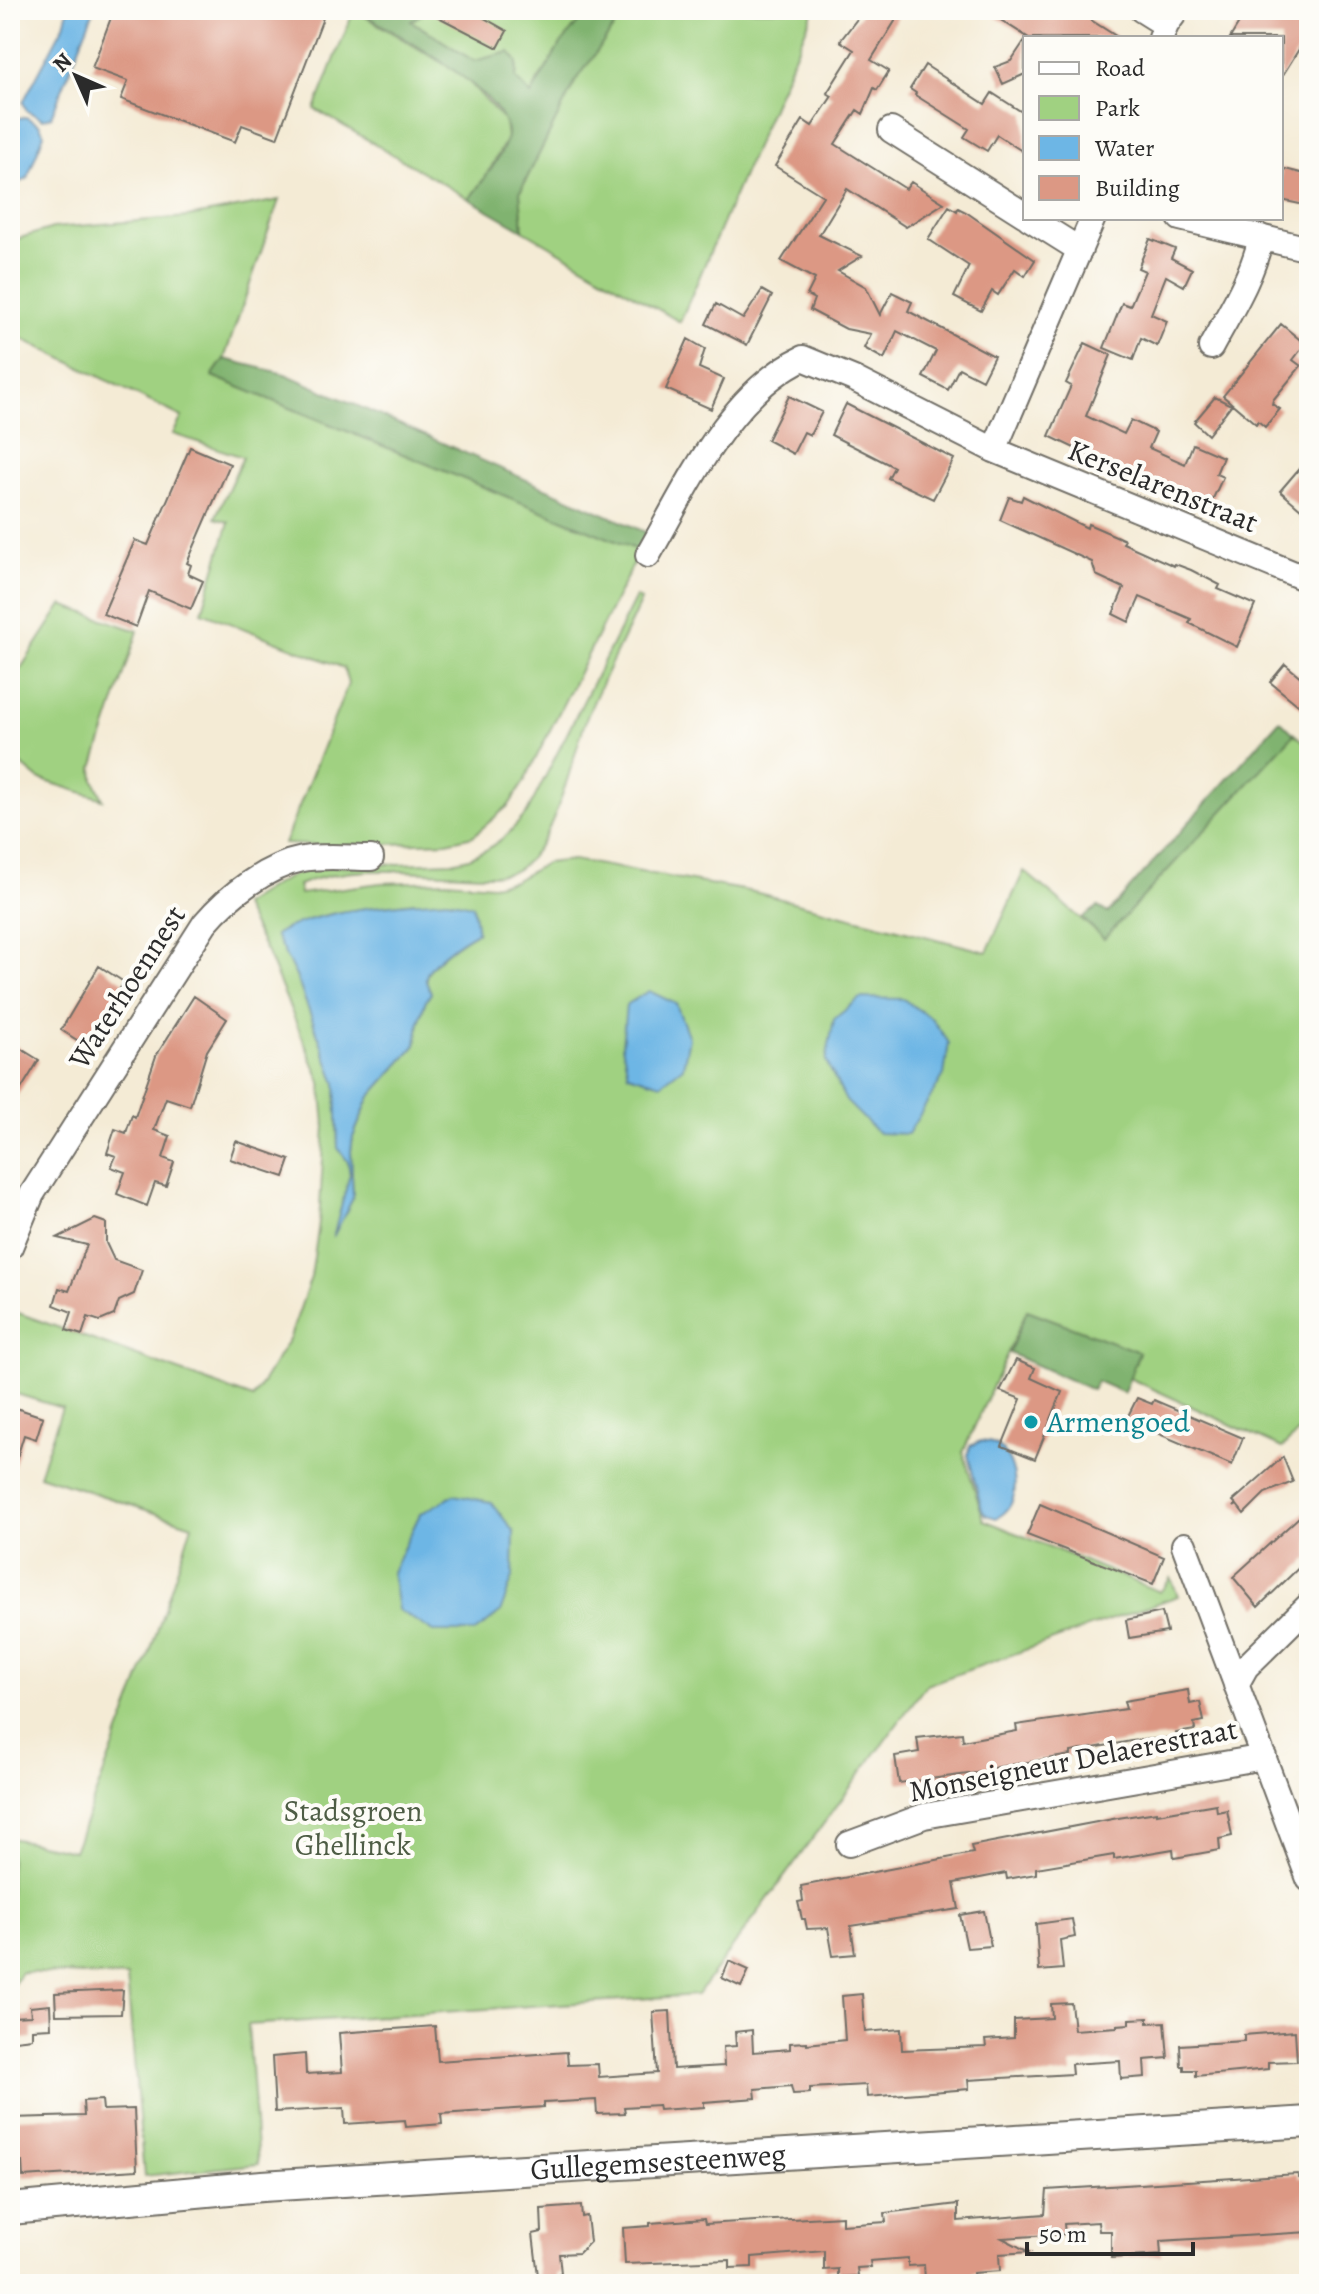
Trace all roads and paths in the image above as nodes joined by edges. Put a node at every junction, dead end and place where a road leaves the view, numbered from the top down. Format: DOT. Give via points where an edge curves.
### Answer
graph roads {
  1 [pos="1142,10"];
  2 [pos="1168,24"];
  3 [pos="891,130"];
  4 [pos="1023,214"];
  5 [pos="1032,220"];
  6 [pos="1092,220"];
  7 [pos="1189,220"];
  8 [pos="1261,237"];
  9 [pos="1309,249"];
  10 [pos="1080,250"];
  11 [pos="1211,347"];
  12 [pos="994,450"];
  13 [pos="648,555"];
  14 [pos="1309,580"];
  15 [pos="371,858"];
  16 [pos="10,1247"];
  17 [pos="1184,1545"];
  18 [pos="1309,1605"];
  19 [pos="1236,1685"];
  20 [pos="1264,1757"];
  21 [pos="849,1844"];
  22 [pos="1309,1879"];
  23 [pos="1309,2122"];
  24 [pos="10,2209"];
  1 -- 2 [label="street"];
  3 -- 4 [label="street"];
  5 -- 10 [label="street"];
  6 -- 10 [label="street"];
  7 -- 8 [label="street"];
  8 -- 9 [label="street"];
  8 -- 11 [label="street" via="1239,296"];
  10 -- 12 [label="street"];
  12 -- 13 [label="street, Kerselarenstraat" via="803,358 761,386 708,449"];
  12 -- 14 [label="street, Kerselarenstraat"];
  15 -- 16 [label="street, Waterhoennest" via="302,859 225,900 205,923 32,1194"];
  17 -- 19 [label="street"];
  18 -- 19 [label="street" via="1246,1667"];
  19 -- 20 [label="street"];
  20 -- 21 [label="street, Monseigneur Delaerestraat" via="924,1816"];
  20 -- 22 [label="street"];
  23 -- 24 [label="street, Gullegemsesteenweg" via="262,2186"];
}
